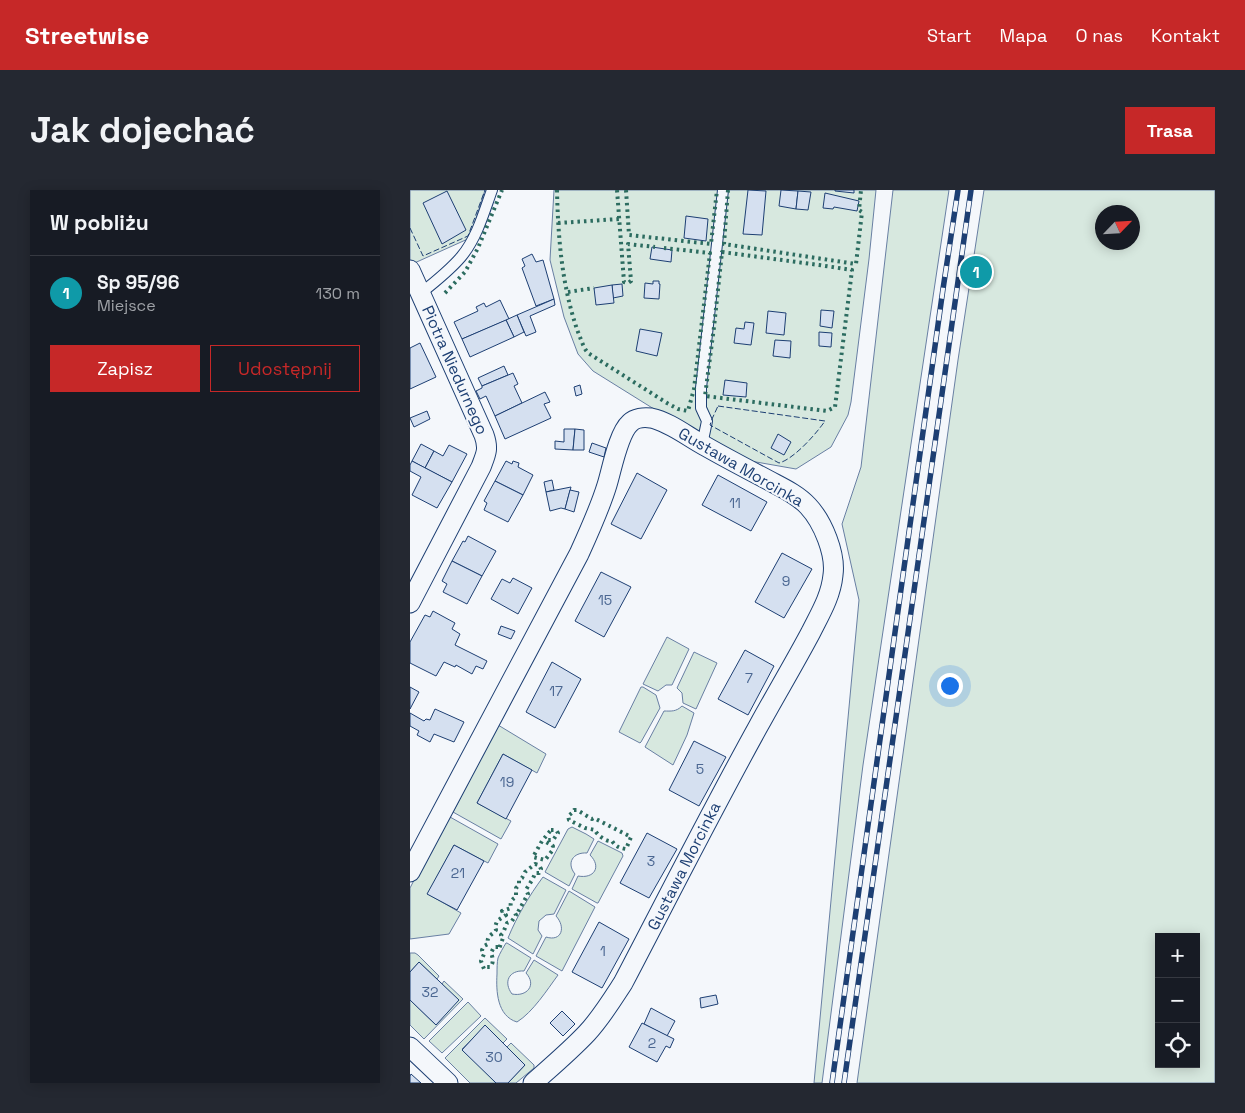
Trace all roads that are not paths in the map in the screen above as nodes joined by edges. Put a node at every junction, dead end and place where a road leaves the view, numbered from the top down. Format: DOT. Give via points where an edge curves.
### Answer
graph roads {
  1 [pos="492,190"];
  2 [pos="723,190"];
  3 [pos="410,270"];
  4 [pos="421,293"];
  5 [pos="702,445"];
  6 [pos="410,604"];
  7 [pos="410,872"];
  8 [pos="410,1047"];
  9 [pos="448,1083"];
  10 [pos="533,1083"];
  1 -- 4 [label="lane" via="471,243 444,275"];
  2 -- 5 [label="lane" via="701,388 701,408 706,421"];
  3 -- 4 [label="street, Piotra Niedurnego"];
  4 -- 6 [label="street, Piotra Niedurnego" via="484,435 487,452"];
  5 -- 7 [label="street, Gustawa Morcinka" via="658,420 648,417 630,423 579,554"];
  5 -- 10 [label="street, Gustawa Morcinka" via="803,501 819,522 832,554 834,575 824,606 804,645 720,795 623,983 588,1032"];
  8 -- 9 [label="street"];
}
